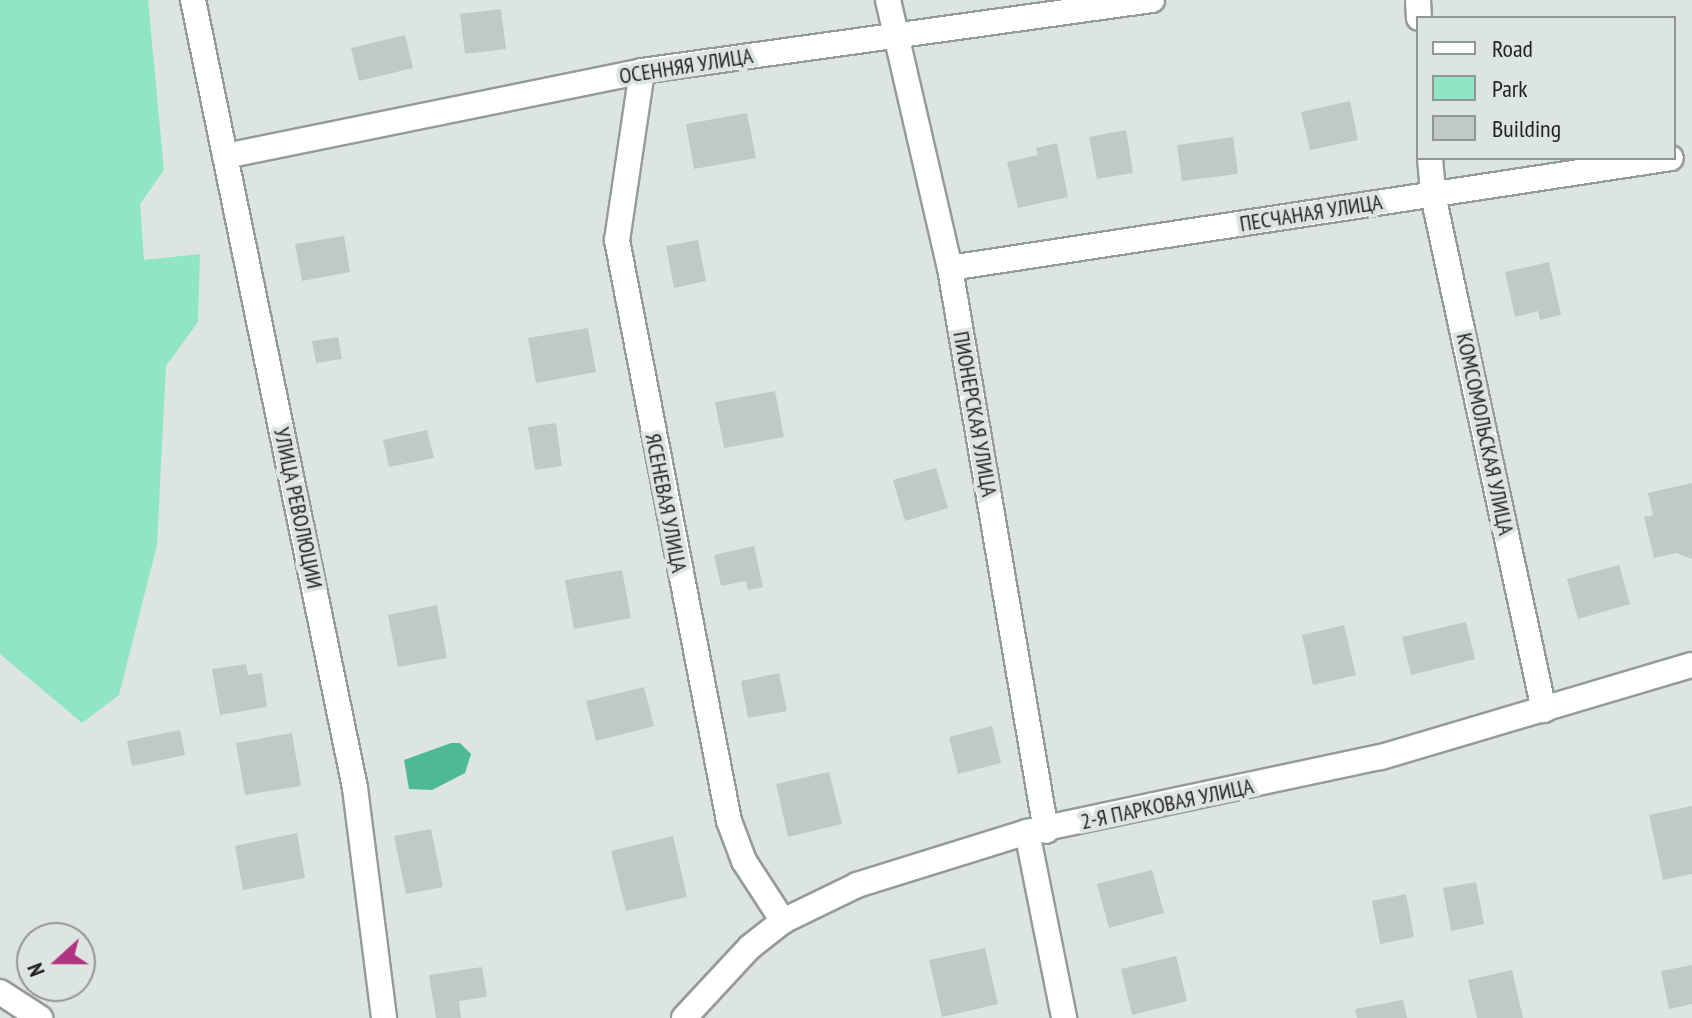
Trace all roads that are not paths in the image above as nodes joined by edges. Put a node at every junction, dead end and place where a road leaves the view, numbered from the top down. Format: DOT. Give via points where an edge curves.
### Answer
graph roads {
  1 [pos="193,0"];
  2 [pos="888,0"];
  3 [pos="1152,0"];
  4 [pos="895,36"];
  5 [pos="642,71"];
  6 [pos="225,156"];
  7 [pos="1430,160"];
  8 [pos="1659,160"];
  9 [pos="1433,195"];
  10 [pos="950,268"];
  11 [pos="1692,665"];
  12 [pos="1544,710"];
  13 [pos="1036,832"];
  14 [pos="783,921"];
  15 [pos="0,992"];
  16 [pos="40,1018"];
  17 [pos="384,1018"];
  18 [pos="684,1018"];
  19 [pos="1064,1018"];
  1 -- 6 [label="street, УЛИЦА РЕВОЛЮЦИИ"];
  2 -- 4 [label="street, ПИОНЕРСКАЯ УЛИЦА"];
  3 -- 4 [label="street, ОСЕННЯЯ УЛИЦА"];
  4 -- 5 [label="street, ОСЕННЯЯ УЛИЦА"];
  4 -- 10 [label="street, ПИОНЕРСКАЯ УЛИЦА"];
  5 -- 6 [label="street, ОСЕННЯЯ УЛИЦА"];
  5 -- 14 [label="street, ЯСЕНЕВАЯ УЛИЦА" via="617,240 729,821 744,861"];
  6 -- 17 [label="street, УЛИЦА РЕВОЛЮЦИИ" via="355,788"];
  7 -- 9 [label="street, КОМСОМОЛЬСКАЯ УЛИЦА"];
  8 -- 9 [label="street, ПЕСЧАНАЯ УЛИЦА"];
  9 -- 10 [label="street, ПЕСЧАНАЯ УЛИЦА"];
  9 -- 12 [label="street, КОМСОМОЛЬСКАЯ УЛИЦА"];
  10 -- 13 [label="street, ПИОНЕРСКАЯ УЛИЦА"];
  11 -- 12 [label="street, 2-Я ПАРКОВАЯ УЛИЦА"];
  12 -- 13 [label="street, 2-Я ПАРКОВАЯ УЛИЦА" via="1381,757"];
  13 -- 14 [label="street, 2-Я ПАРКОВАЯ УЛИЦА" via="857,885"];
  13 -- 19 [label="street, ПИОНЕРСКАЯ УЛИЦА"];
  14 -- 18 [label="street, 2-Я ПАРКОВАЯ УЛИЦА" via="718,976"];
  15 -- 16 [label="street"];
}
